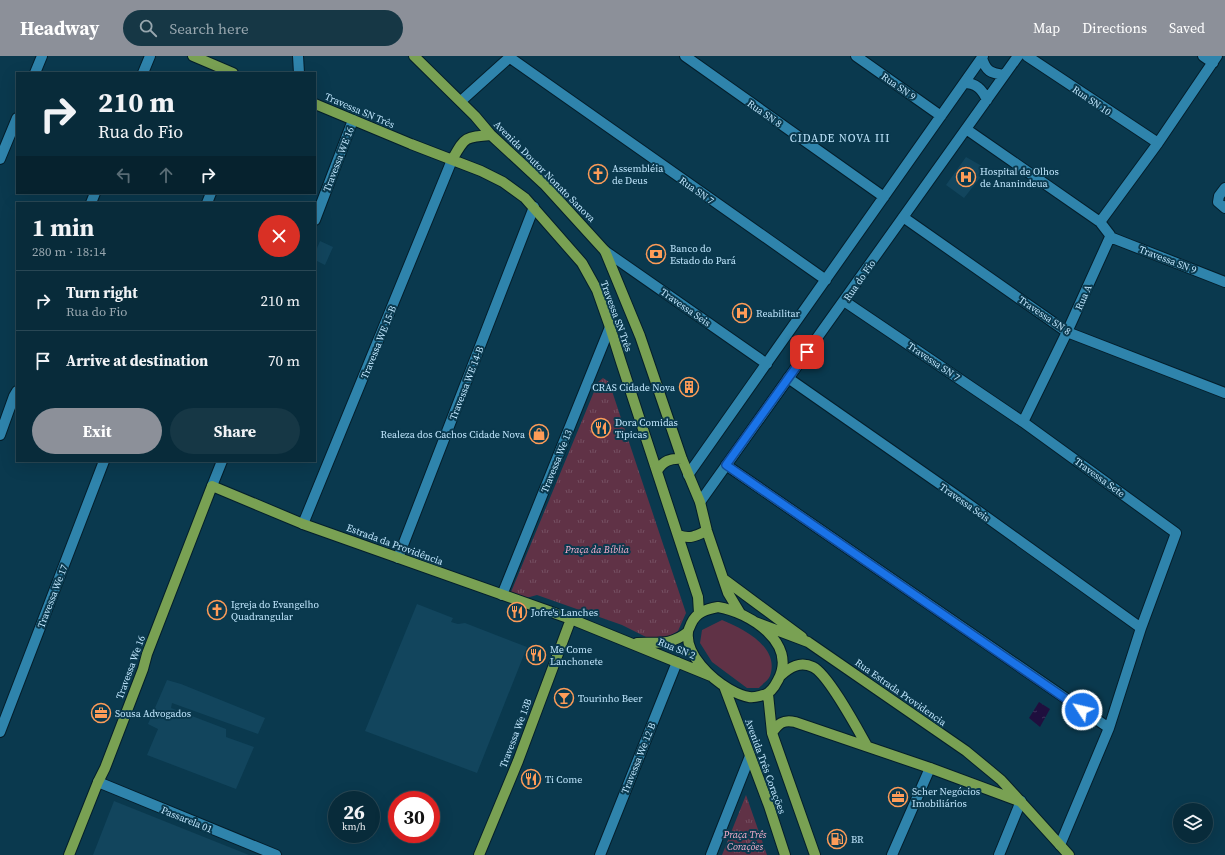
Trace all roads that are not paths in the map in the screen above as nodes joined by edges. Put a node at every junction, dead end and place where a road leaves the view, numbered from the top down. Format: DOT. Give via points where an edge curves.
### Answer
graph roads {
  1 [pos="42,56"];
  2 [pos="150,56"];
  3 [pos="193,56"];
  4 [pos="298,56"];
  5 [pos="414,56"];
  6 [pos="685,56"];
  7 [pos="856,56"];
  8 [pos="1018,56"];
  9 [pos="1027,56"];
  10 [pos="1203,56"];
  11 [pos="510,57"];
  12 [pos="982,57"];
  13 [pos="1215,59"];
  14 [pos="36,72"];
  15 [pos="143,72"];
  16 [pos="231,72"];
  17 [pos="299,72"];
  18 [pos="1004,75"];
  19 [pos="964,83"];
  20 [pos="987,100"];
  21 [pos="461,101"];
  22 [pos="316,104"];
  23 [pos="941,116"];
  24 [pos="16,120"];
  25 [pos="353,120"];
  26 [pos="966,129"];
  27 [pos="491,134"];
  28 [pos="1158,143"];
  29 [pos="0,159"];
  30 [pos="452,160"];
  31 [pos="1225,188"];
  32 [pos="884,197"];
  33 [pos="534,207"];
  34 [pos="1225,208"];
  35 [pos="316,217"];
  36 [pos="903,217"];
  37 [pos="1100,222"];
  38 [pos="1110,237"];
  39 [pos="605,251"];
  40 [pos="826,280"];
  41 [pos="1225,282"];
  42 [pos="844,301"];
  43 [pos="610,327"];
  44 [pos="1067,332"];
  45 [pos="766,364"];
  46 [pos="788,378"];
  47 [pos="16,393"];
  48 [pos="1225,393"];
  49 [pos="14,408"];
  50 [pos="1023,422"];
  51 [pos="0,435"];
  52 [pos="682,459"];
  53 [pos="104,462"];
  54 [pos="222,462"];
  55 [pos="726,465"];
  56 [pos="657,471"];
  57 [pos="688,475"];
  58 [pos="212,486"];
  59 [pos="700,502"];
  60 [pos="303,524"];
  61 [pos="707,531"];
  62 [pos="678,535"];
  63 [pos="398,558"];
  64 [pos="725,580"];
  65 [pos="502,595"];
  66 [pos="699,613"];
  67 [pos="740,613"];
  68 [pos="571,619"];
  69 [pos="755,622"];
  70 [pos="1141,628"];
  71 [pos="688,632"];
  72 [pos="808,642"];
  73 [pos="633,644"];
  74 [pos="677,662"];
  75 [pos="711,676"];
  76 [pos="780,676"];
  77 [pos="724,686"];
  78 [pos="768,694"];
  79 [pos="1109,728"];
  80 [pos="0,732"];
  81 [pos="772,734"];
  82 [pos="867,746"];
  83 [pos="750,756"];
  84 [pos="930,768"];
  85 [pos="98,782"];
  86 [pos="1021,802"];
  87 [pos="1060,845"];
  88 [pos="69,855"];
  89 [pos="276,855"];
  90 [pos="479,855"];
  91 [pos="600,855"];
  92 [pos="711,855"];
  93 [pos="785,855"];
  94 [pos="815,855"];
  95 [pos="892,855"];
  96 [pos="999,855"];
  97 [pos="1069,855"];
  1 -- 14 [label="street"];
  2 -- 15 [label="street"];
  3 -- 16 [label="main road"];
  4 -- 17 [label="street"];
  5 -- 21 [label="main road, Avenida Doutor Nonato Sanova"];
  6 -- 32 [label="street, Rua SN 8"];
  7 -- 23 [label="street, Rua SN 9"];
  8 -- 18 [label="street, Rua do Fio"];
  9 -- 28 [label="street, Rua SN 10"];
  10 -- 13 [label="street"];
  11 -- 21 [label="street"];
  11 -- 40 [label="street, Rua SN 7"];
  12 -- 18 [label="street" via="990,72"];
  12 -- 19 [label="street"];
  13 -- 28 [label="street"];
  18 -- 20 [label="street, Rua do Fio"];
  19 -- 20 [label="street" via="980,88"];
  19 -- 23 [label="street"];
  20 -- 26 [label="street, Rua do Fio"];
  21 -- 27 [label="main road, Avenida Doutor Nonato Sanova"];
  22 -- 25 [label="main road, Travessa SN Três"];
  23 -- 32 [label="street"];
  24 -- 29 [label="street"];
  25 -- 30 [label="main road, Travessa SN Três"];
  25 -- 35 [label="street, Travessa WE 16"];
  26 -- 36 [label="street, Rua do Fio"];
  26 -- 37 [label="street"];
  27 -- 30 [label="main road" via="471,136 464,140"];
  27 -- 39 [label="main road, Avenida Doutor Nonato Sanova" via="544,184"];
  28 -- 37 [label="street"];
  30 -- 33 [label="main road, Travessa SN Três" via="503,182"];
  30 -- 60 [label="street, Travessa WE 15-B"];
  31 -- 34 [label="street" via="1218,202"];
  32 -- 40 [label="street"];
  33 -- 43 [label="main road, Travessa SN Três" via="582,263 597,290"];
  33 -- 63 [label="street, Travessa WE 14-B"];
  36 -- 42 [label="street, Rua do Fio"];
  36 -- 44 [label="street, Travessa SN 8"];
  37 -- 38 [label="street"];
  38 -- 41 [label="street, Travessa SN 9"];
  38 -- 44 [label="street, Rua A"];
  39 -- 45 [label="street, Travessa Seis"];
  39 -- 52 [label="main road, Avenida Doutor Nonato Sanova" via="640,336"];
  40 -- 45 [label="street"];
  42 -- 46 [label="street, Rua do Fio"];
  42 -- 50 [label="street, Travessa SN 7"];
  43 -- 56 [label="main road, Travessa SN Três"];
  43 -- 65 [label="street, Travessa We 13"];
  44 -- 48 [label="street, Travessa SN 8"];
  44 -- 50 [label="street, Rua A"];
  45 -- 57 [label="street"];
  46 -- 55 [label="street, Rua do Fio"];
  46 -- 70 [label="street, Travessa Seis"];
  47 -- 49 [label="street"];
  49 -- 51 [label="street"];
  50 -- 70 [label="street, Travessa Sete" via="1176,533"];
  52 -- 56 [label="main road" via="667,460"];
  52 -- 57 [label="main road, Avenida Doutor Nonato Sanova"];
  53 -- 80 [label="street, Travessa We 17"];
  54 -- 58 [label="street"];
  55 -- 59 [label="street, Rua do Fio"];
  55 -- 79 [label="street"];
  56 -- 62 [label="main road, Travessa SN Três"];
  57 -- 59 [label="main road, Avenida Doutor Nonato Sanova"];
  58 -- 60 [label="main road, Estrada da Providência"];
  58 -- 85 [label="main road, Travessa We 16"];
  59 -- 61 [label="main road, Avenida Doutor Nonato Sanova"];
  60 -- 63 [label="main road, Estrada da Providência"];
  61 -- 62 [label="main road" via="692,538"];
  61 -- 64 [label="main road, Avenida Doutor Nonato Sanova"];
  62 -- 66 [label="main road, Travessa SN Três" via="698,597"];
  63 -- 65 [label="main road, Estrada da Providência"];
  64 -- 67 [label="main road, Avenida Doutor Nonato Sanova" via="728,593"];
  64 -- 72 [label="main road"];
  65 -- 68 [label="main road, Estrada da Providência"];
  66 -- 67 [label="main road" via="718,607"];
  66 -- 71 [label="main road"];
  67 -- 69 [label="main road"];
  68 -- 73 [label="main road, Rua SN 2"];
  68 -- 90 [label="main road, Travessa We 13B" via="518,762"];
  69 -- 72 [label="main road, Rua Estrada Providencia"];
  69 -- 76 [label="main road" via="780,648"];
  70 -- 79 [label="street"];
  71 -- 73 [label="main road, Rua SN 2" via="671,642"];
  71 -- 75 [label="main road" via="689,645 695,657"];
  72 -- 86 [label="main road, Rua Estrada Providencia" via="966,751 1001,780"];
  73 -- 74 [label="main road, Rua SN 2"];
  74 -- 75 [label="main road, Rua SN 2"];
  74 -- 91 [label="street, Travessa We 12 B"];
  75 -- 77 [label="main road"];
  76 -- 78 [label="main road"];
  76 -- 82 [label="main road" via="790,668 802,665 818,670"];
  77 -- 78 [label="main road" via="742,696 758,697"];
  77 -- 83 [label="main road, Avenida Três Corações"];
  78 -- 81 [label="main road, Avenida Três Corações"];
  79 -- 87 [label="street"];
  81 -- 82 [label="main road, Rua Estrada Providencia" via="781,723 790,721"];
  81 -- 94 [label="main road, Avenida Três Corações"];
  82 -- 84 [label="main road, Rua Estrada Providencia"];
  83 -- 92 [label="street"];
  83 -- 93 [label="main road, Avenida Três Corações"];
  84 -- 86 [label="main road, Rua Estrada Providencia"];
  84 -- 95 [label="street"];
  85 -- 88 [label="main road, Travessa We 16"];
  85 -- 89 [label="street, Passarela 01"];
  86 -- 87 [label="main road, Rua Estrada Providencia"];
  86 -- 96 [label="street"];
  87 -- 97 [label="main road, Rua Estrada Providencia"];
}
